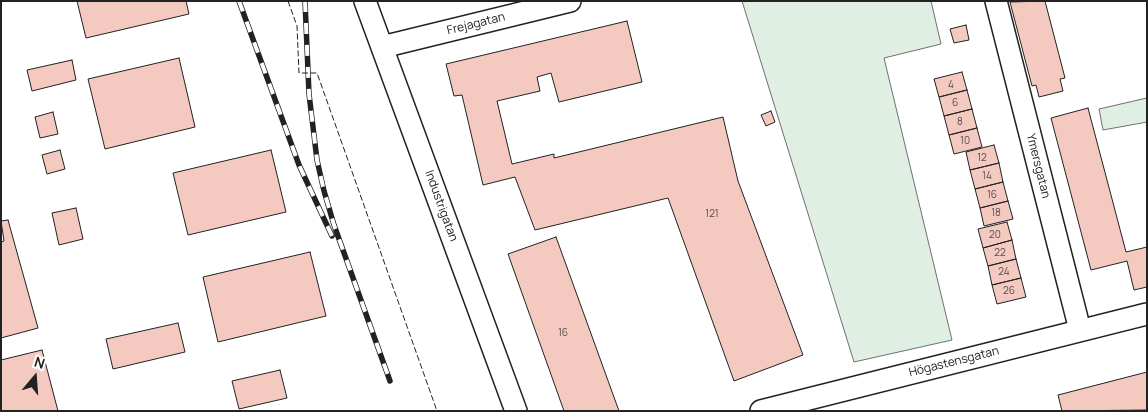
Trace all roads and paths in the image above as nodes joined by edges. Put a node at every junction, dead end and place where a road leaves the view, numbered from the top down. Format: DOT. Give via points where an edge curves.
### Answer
graph roads {
  1 [pos="365,1"];
  2 [pos="570,1"];
  3 [pos="996,1"];
  4 [pos="382,47"];
  5 [pos="1147,314"];
  6 [pos="1080,330"];
  7 [pos="516,411"];
  8 [pos="761,411"];
  1 -- 4 [label="street, Industrigatan"];
  2 -- 4 [label="street, Frejagatan"];
  3 -- 6 [label="street, Ymersgatan"];
  4 -- 7 [label="street, Industrigatan"];
  5 -- 6 [label="street, Högastensgatan"];
  6 -- 8 [label="street, Högastensgatan"];
}
